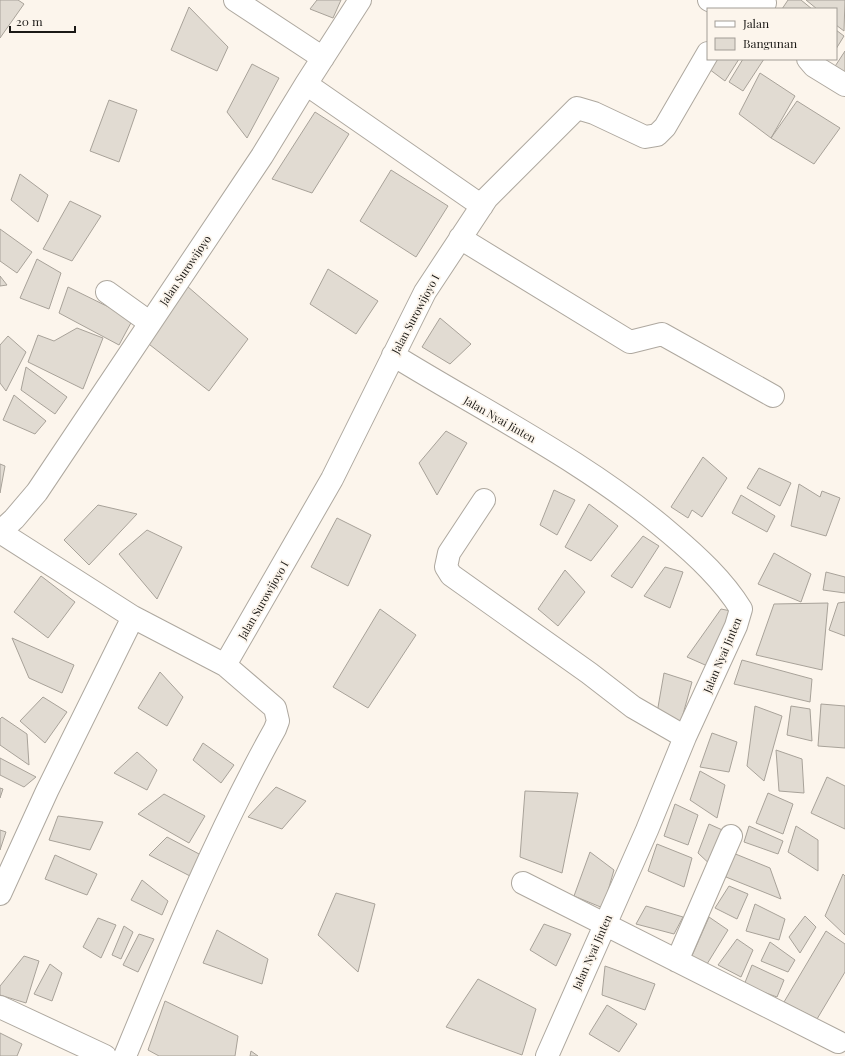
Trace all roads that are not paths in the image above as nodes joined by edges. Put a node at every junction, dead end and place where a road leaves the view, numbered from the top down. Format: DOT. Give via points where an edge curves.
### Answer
graph roads {
  1 [pos="235,0"];
  2 [pos="360,0"];
  3 [pos="708,0"];
  4 [pos="767,4"];
  5 [pos="726,8"];
  6 [pos="746,8"];
  7 [pos="707,55"];
  8 [pos="323,58"];
  9 [pos="809,60"];
  10 [pos="306,84"];
  11 [pos="845,85"];
  12 [pos="482,206"];
  13 [pos="460,238"];
  14 [pos="107,292"];
  15 [pos="149,322"];
  16 [pos="393,355"];
  17 [pos="773,396"];
  18 [pos="484,500"];
  19 [pos="0,532"];
  20 [pos="133,617"];
  21 [pos="225,665"];
  22 [pos="685,737"];
  23 [pos="731,836"];
  24 [pos="523,883"];
  25 [pos="0,894"];
  26 [pos="604,925"];
  27 [pos="677,961"];
  28 [pos="0,1007"];
  29 [pos="838,1042"];
  30 [pos="106,1056"];
  31 [pos="125,1056"];
  32 [pos="547,1056"];
  1 -- 8 [label="street"];
  2 -- 8 [label="street, Jalan Surowijoyo"];
  3 -- 5 [label="street"];
  4 -- 6 [label="street"];
  7 -- 12 [label="street, Jalan Surowijoyo I" via="665,127 657,135 645,137 590,111 577,108"];
  8 -- 10 [label="street, Jalan Surowijoyo"];
  9 -- 11 [label="street" via="814,66"];
  10 -- 12 [label="street"];
  10 -- 15 [label="street, Jalan Surowijoyo" via="262,156"];
  12 -- 13 [label="street, Jalan Surowijoyo I"];
  13 -- 16 [label="street, Jalan Surowijoyo I" via="424,292"];
  13 -- 17 [label="street" via="630,342 662,334"];
  14 -- 15 [label="street"];
  15 -- 19 [label="street, Jalan Surowijoyo" via="37,492"];
  16 -- 21 [label="street, Jalan Surowijoyo I" via="332,479"];
  16 -- 22 [label="street, Jalan Nyai Jinten" via="598,478 638,505 688,548 732,595 741,609 736,626"];
  18 -- 22 [label="street" via="449,553 446,567 451,575 633,707"];
  19 -- 20 [label="street"];
  20 -- 21 [label="street"];
  20 -- 25 [label="street"];
  21 -- 31 [label="street" via="275,708 278,721 172,941"];
  22 -- 26 [label="street, Jalan Nyai Jinten"];
  23 -- 27 [label="street"];
  24 -- 26 [label="street"];
  26 -- 27 [label="street"];
  26 -- 32 [label="street, Jalan Nyai Jinten"];
  27 -- 29 [label="street"];
  28 -- 30 [label="street"];
}
